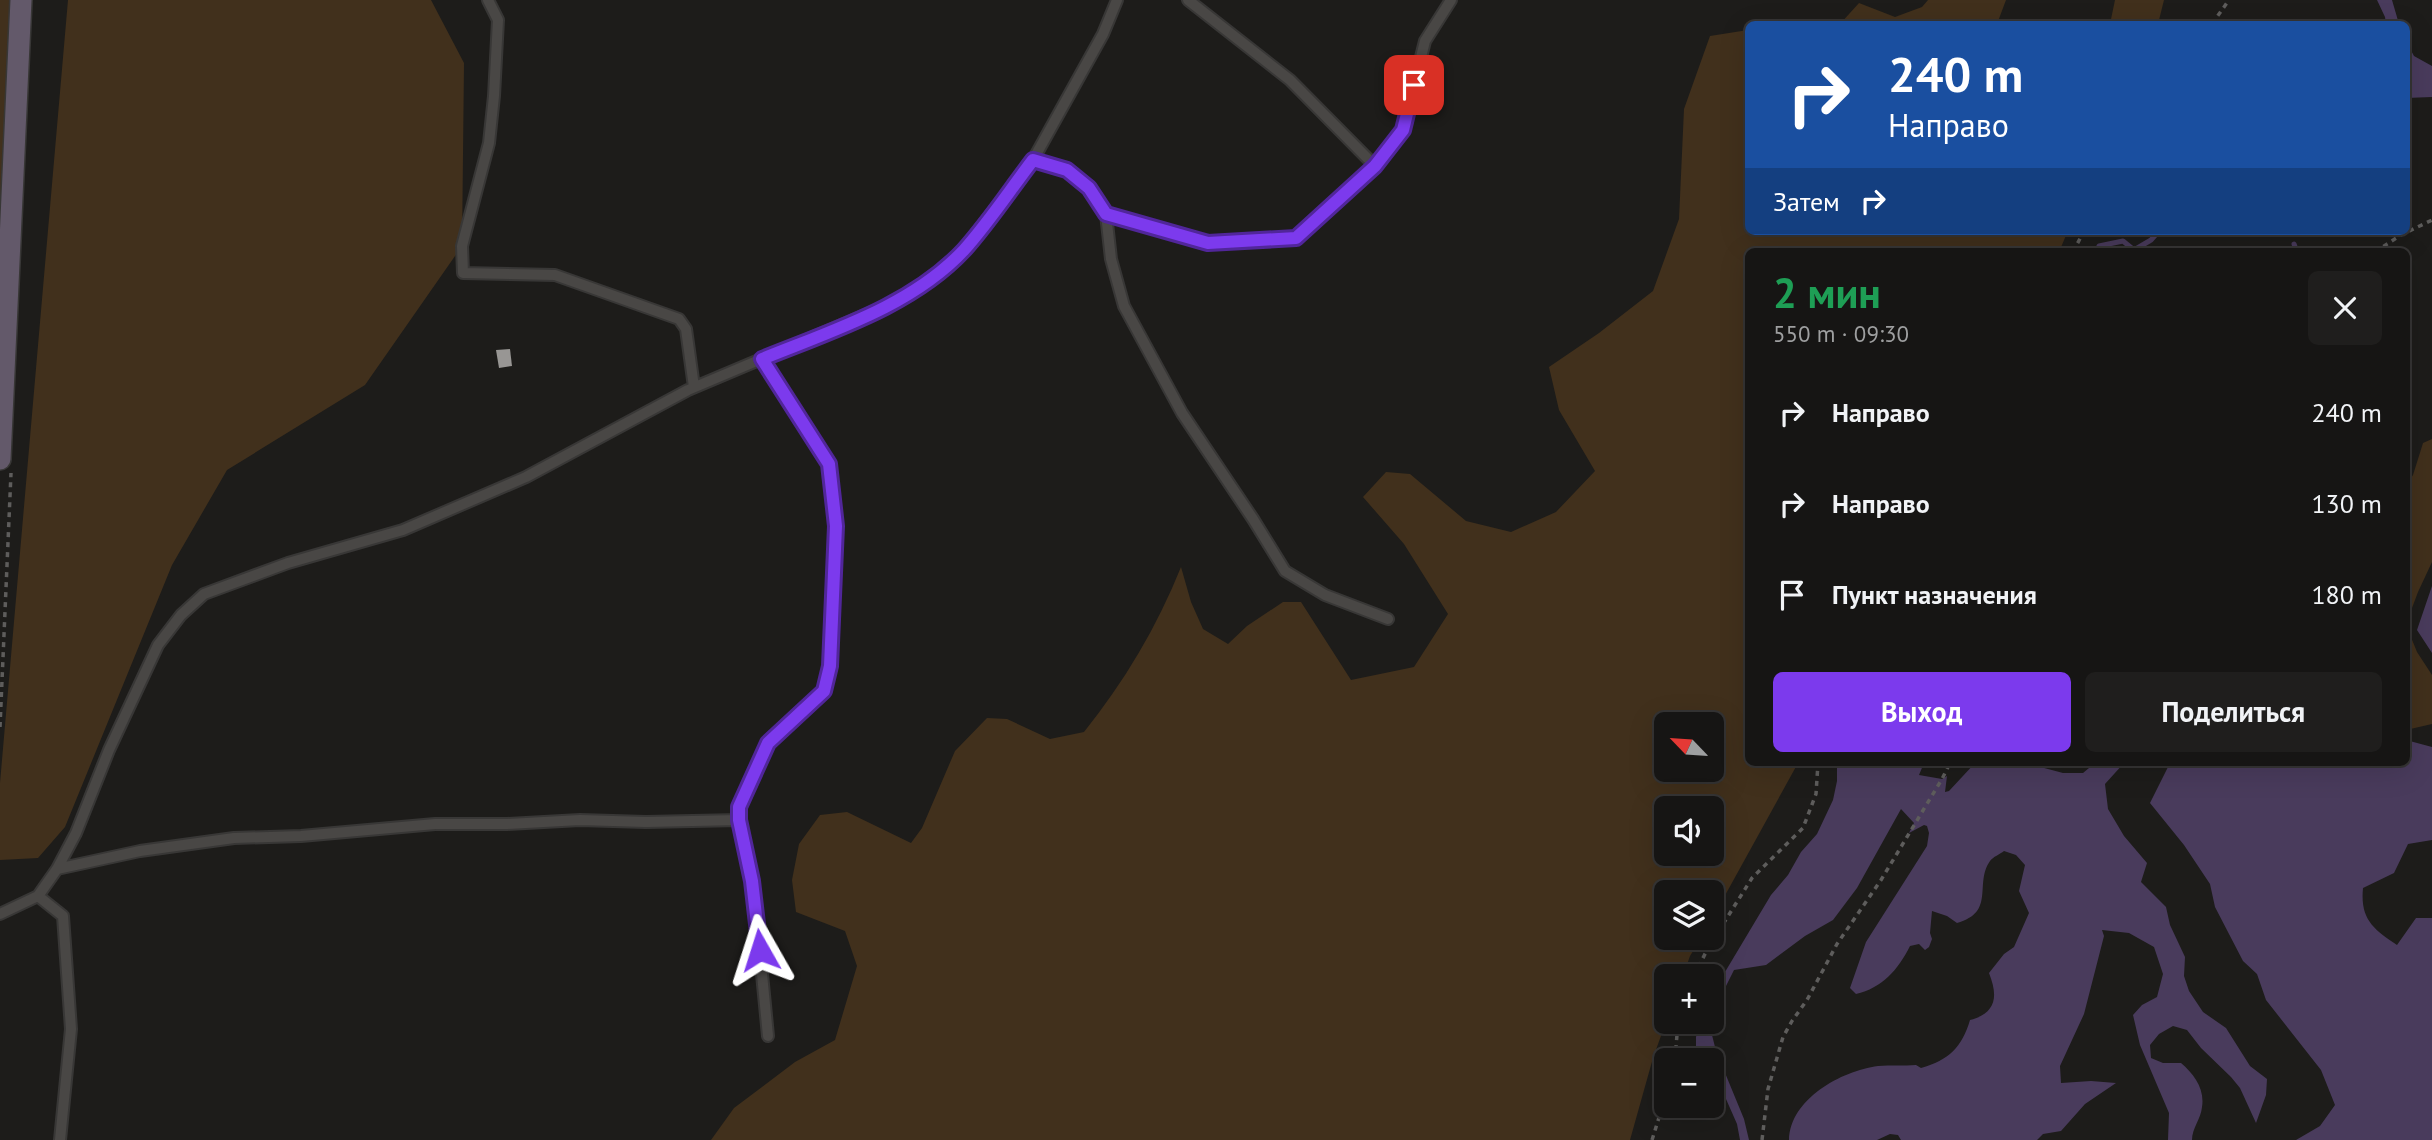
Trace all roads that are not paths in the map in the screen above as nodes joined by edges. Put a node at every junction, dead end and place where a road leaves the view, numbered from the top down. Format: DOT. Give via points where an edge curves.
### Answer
graph roads {
  1 [pos="21,0"];
  2 [pos="488,0"];
  3 [pos="1117,0"];
  4 [pos="1188,0"];
  5 [pos="1451,0"];
  6 [pos="1033,160"];
  7 [pos="1375,166"];
  8 [pos="1106,214"];
  9 [pos="762,359"];
  10 [pos="694,387"];
  11 [pos="0,459"];
  12 [pos="1388,619"];
  13 [pos="739,820"];
  14 [pos="57,869"];
  15 [pos="38,896"];
  16 [pos="0,914"];
  17 [pos="768,1037"];
  18 [pos="60,1140"];
  1 -- 11 [label="street"];
  2 -- 10 [label="lane" via="498,20 494,96 489,143 462,246 463,273 555,275 679,319 687,329"];
  3 -- 6 [label="lane"];
  4 -- 7 [label="lane" via="1290,80"];
  5 -- 7 [label="lane" via="1425,41 1403,130"];
  6 -- 8 [label="lane" via="1067,170 1089,188"];
  6 -- 9 [label="lane" via="963,250 925,284 884,307"];
  7 -- 8 [label="lane" via="1296,238 1208,243"];
  8 -- 12 [label="lane" via="1111,259 1124,306 1182,413 1285,571 1325,595"];
  9 -- 10 [label="lane"];
  9 -- 13 [label="lane" via="829,464 836,526 830,666 824,691 768,743 739,807"];
  10 -- 14 [label="lane" via="526,477 403,530 288,563 204,594 158,645"];
  13 -- 14 [label="lane" via="435,824 233,838"];
  13 -- 17 [label="lane" via="752,881"];
  14 -- 15 [label="lane"];
  15 -- 16 [label="lane"];
  15 -- 18 [label="lane" via="63,916 71,1029"];
}
